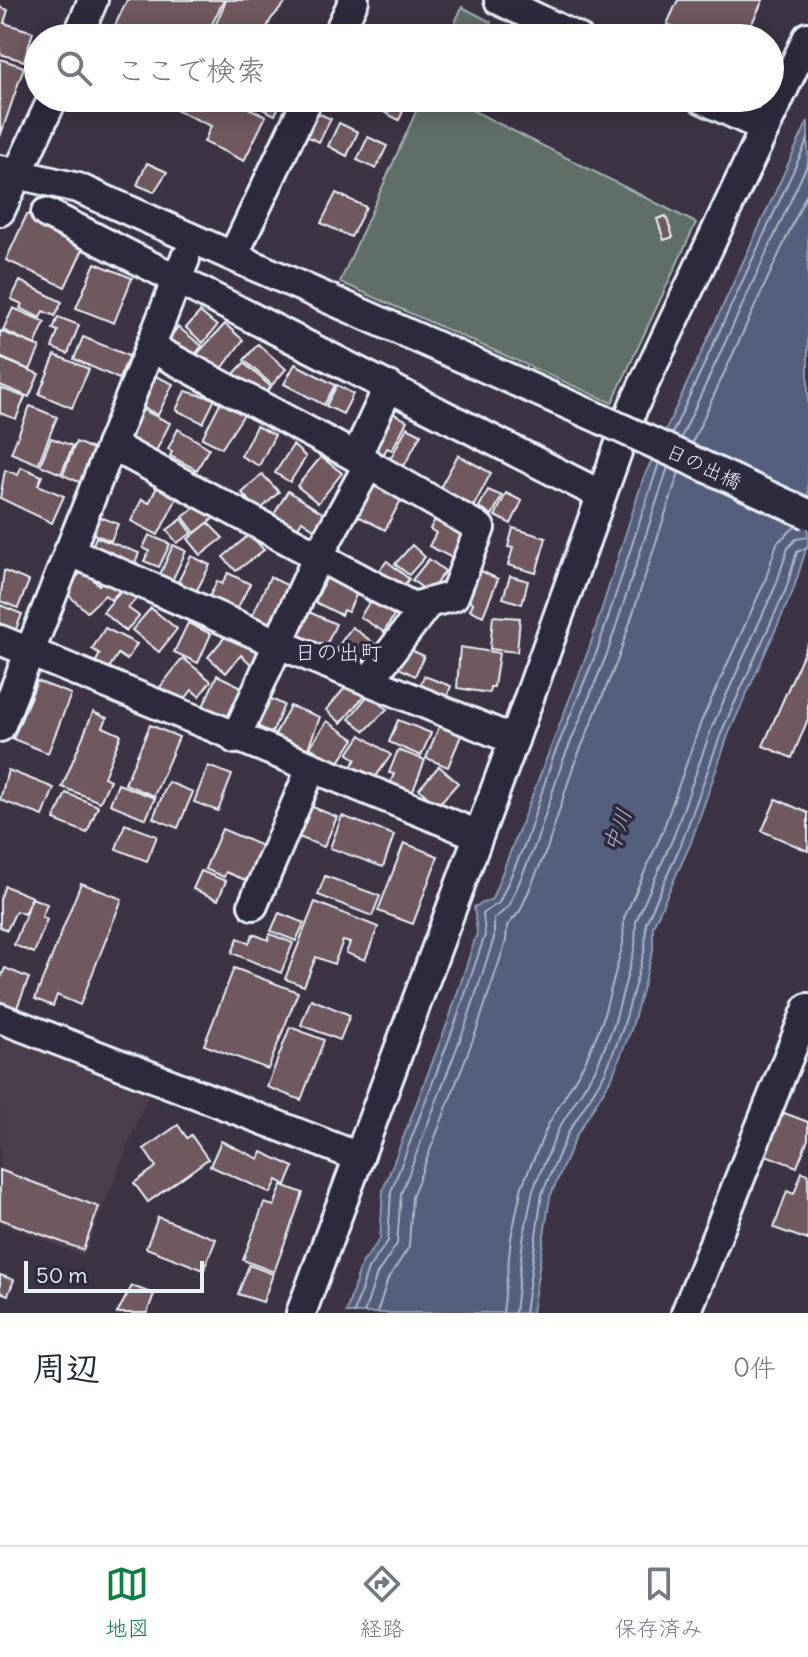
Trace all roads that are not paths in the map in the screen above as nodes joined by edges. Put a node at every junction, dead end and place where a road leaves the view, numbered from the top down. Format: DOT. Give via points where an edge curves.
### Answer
graph roads {
  1 [pos="93,0"];
  2 [pos="354,0"];
  3 [pos="517,4"];
  4 [pos="83,24"];
  5 [pos="343,24"];
  6 [pos="553,24"];
  7 [pos="808,37"];
  8 [pos="784,88"];
  9 [pos="45,112"];
  10 [pos="301,112"];
  11 [pos="731,112"];
  12 [pos="773,112"];
  13 [pos="765,128"];
  14 [pos="9,172"];
  15 [pos="0,211"];
  16 [pos="46,213"];
  17 [pos="194,238"];
  18 [pos="233,256"];
  19 [pos="178,277"];
  20 [pos="150,347"];
  21 [pos="389,386"];
  22 [pos="111,445"];
  23 [pos="363,460"];
  24 [pos="601,495"];
  25 [pos="808,514"];
  26 [pos="69,551"];
  27 [pos="318,556"];
  28 [pos="428,603"];
  29 [pos="0,640"];
  30 [pos="279,644"];
  31 [pos="29,652"];
  32 [pos="369,681"];
  33 [pos="0,727"];
  34 [pos="235,739"];
  35 [pos="514,740"];
  36 [pos="311,769"];
  37 [pos="478,835"];
  38 [pos="253,905"];
  39 [pos="808,1008"];
  40 [pos="0,1018"];
  41 [pos="800,1049"];
  42 [pos="359,1157"];
  43 [pos="301,1313"];
  44 [pos="686,1313"];
  1 -- 4 [label="street"];
  2 -- 5 [label="street"];
  3 -- 6 [label="street"];
  7 -- 8 [label="street"];
  9 -- 14 [label="street"];
  10 -- 18 [label="street"];
  11 -- 13 [label="street"];
  12 -- 13 [label="street"];
  13 -- 24 [label="street" via="633,407"];
  14 -- 15 [label="street"];
  14 -- 17 [label="street, 日の出橋" via="78,188"];
  16 -- 19 [label="street"];
  17 -- 18 [label="street, 日の出橋"];
  17 -- 19 [label="street"];
  18 -- 25 [label="street, 日の出橋, bridge"];
  19 -- 20 [label="street"];
  19 -- 21 [label="street"];
  20 -- 22 [label="street"];
  20 -- 23 [label="street"];
  21 -- 23 [label="street"];
  21 -- 24 [label="street"];
  22 -- 26 [label="street"];
  22 -- 27 [label="street"];
  23 -- 27 [label="street"];
  23 -- 28 [label="street" via="480,528 454,596"];
  24 -- 35 [label="street"];
  26 -- 30 [label="street"];
  26 -- 31 [label="street"];
  27 -- 28 [label="street" via="413,607"];
  27 -- 30 [label="street"];
  28 -- 32 [label="street"];
  29 -- 31 [label="street"];
  30 -- 32 [label="street"];
  30 -- 34 [label="street"];
  31 -- 33 [label="street"];
  31 -- 34 [label="street"];
  32 -- 35 [label="street"];
  34 -- 36 [label="street"];
  35 -- 37 [label="street"];
  36 -- 37 [label="street"];
  36 -- 38 [label="street"];
  37 -- 42 [label="street"];
  39 -- 41 [label="street"];
  40 -- 42 [label="street"];
  41 -- 44 [label="street"];
  42 -- 43 [label="street"];
}
